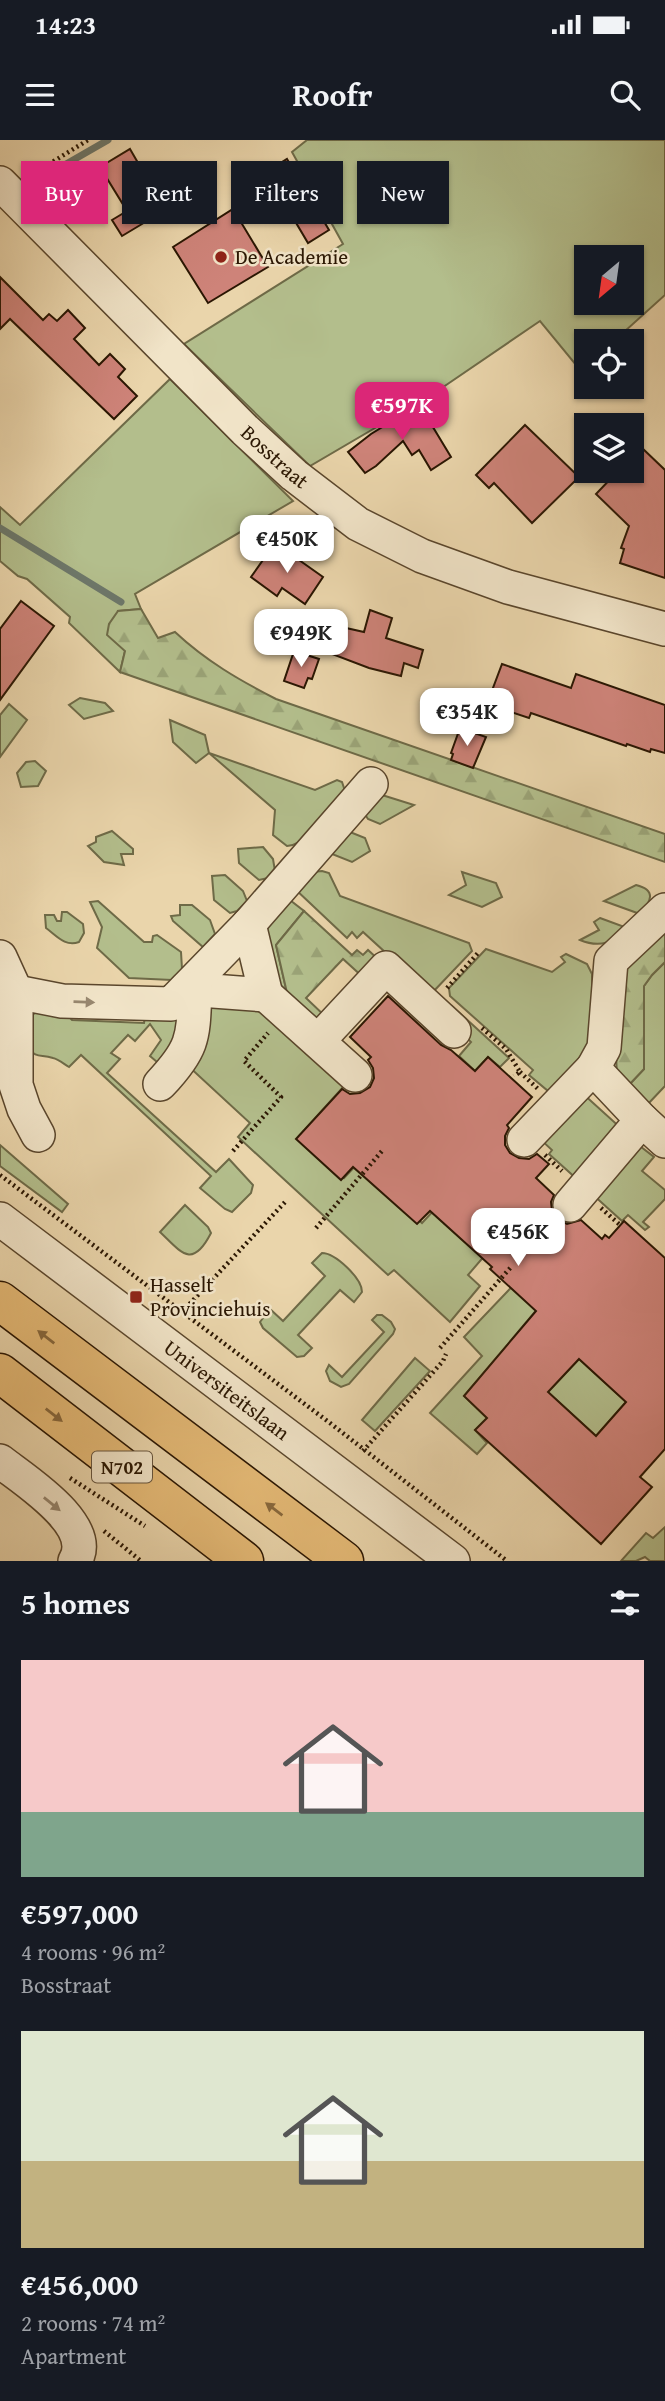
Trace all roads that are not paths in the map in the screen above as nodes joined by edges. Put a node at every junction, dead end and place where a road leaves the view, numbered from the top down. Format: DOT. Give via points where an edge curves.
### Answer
graph roads {
  1 [pos="6,189"];
  2 [pos="665,629"];
  3 [pos="371,784"];
  4 [pos="665,910"];
  5 [pos="249,924"];
  6 [pos="0,957"];
  7 [pos="190,988"];
  8 [pos="16,992"];
  9 [pos="276,1004"];
  10 [pos="467,1028"];
  11 [pos="318,1041"];
  12 [pos="593,1068"];
  13 [pos="355,1075"];
  14 [pos="160,1084"];
  15 [pos="653,1130"];
  16 [pos="38,1135"];
  17 [pos="524,1140"];
  18 [pos="570,1205"];
  19 [pos="0,1219"];
  20 [pos="0,1301"];
  21 [pos="0,1373"];
  22 [pos="0,1461"];
  23 [pos="75,1561"];
  24 [pos="244,1561"];
  25 [pos="344,1561"];
  26 [pos="453,1561"];
  1 -- 2 [label="street, Bosstraat" via="245,430 358,524 422,556 508,587"];
  3 -- 5 [label="street"];
  4 -- 12 [label="street" via="611,961 604,1048"];
  5 -- 7 [label="street"];
  5 -- 9 [label="street"];
  6 -- 8 [label="street"];
  8 -- 7 [label="street, one-way" via="62,1001 171,1004"];
  7 -- 9 [label="street"];
  7 -- 14 [label="street" via="193,1036 188,1051"];
  8 -- 16 [label="street" via="16,1085"];
  9 -- 11 [label="street"];
  10 -- 11 [label="street" via="430,1007 386,968"];
  11 -- 13 [label="street"];
  12 -- 15 [label="street"];
  12 -- 17 [label="street"];
  15 -- 18 [label="street"];
  19 -- 26 [label="street, Universiteitslaan"];
  25 -- 20 [label="highway, N702, one-way"];
  21 -- 24 [label="highway, N702, one-way"];
  22 -- 23 [label="street, one-way" via="74,1526 79,1542"];
}
